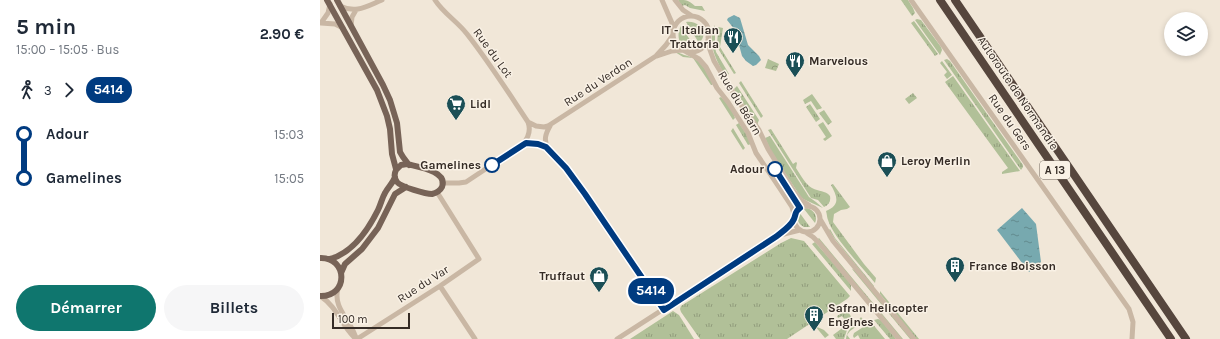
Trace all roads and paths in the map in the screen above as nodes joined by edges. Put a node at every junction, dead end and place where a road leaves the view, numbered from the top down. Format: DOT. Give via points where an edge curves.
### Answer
graph roads {
  1 [pos="382,0"];
  2 [pos="435,0"];
  3 [pos="662,0"];
  4 [pos="675,0"];
  5 [pos="911,0"];
  6 [pos="940,0"];
  7 [pos="955,0"];
  8 [pos="329,2"];
  9 [pos="338,3"];
  10 [pos="356,10"];
  11 [pos="695,17"];
  12 [pos="321,24"];
  13 [pos="351,26"];
  14 [pos="343,28"];
  15 [pos="673,32"];
  16 [pos="708,37"];
  17 [pos="684,50"];
  18 [pos="656,56"];
  19 [pos="528,122"];
  20 [pos="551,125"];
  21 [pos="538,126"];
  22 [pos="529,133"];
  23 [pos="546,137"];
  24 [pos="522,144"];
  25 [pos="536,144"];
  26 [pos="548,148"];
  27 [pos="409,165"];
  28 [pos="396,169"];
  29 [pos="395,177"];
  30 [pos="442,182"];
  31 [pos="406,187"];
  32 [pos="437,192"];
  33 [pos="809,205"];
  34 [pos="794,217"];
  35 [pos="820,219"];
  36 [pos="803,231"];
  37 [pos="777,236"];
  38 [pos="320,258"];
  39 [pos="330,259"];
  40 [pos="341,273"];
  41 [pos="440,286"];
  42 [pos="338,288"];
  43 [pos="320,296"];
  44 [pos="664,310"];
  45 [pos="356,339"];
  46 [pos="475,339"];
  47 [pos="617,339"];
  48 [pos="899,339"];
  49 [pos="914,339"];
  50 [pos="1132,339"];
  51 [pos="1171,339"];
  52 [pos="1186,339"];
  1 -- 10 [label="street"];
  2 -- 19 [label="street, Rue du Lot" via="466,32"];
  3 -- 15 [label="street"];
  4 -- 11 [label="street" via="683,10"];
  5 -- 50 [label="street, Rue du Gers" via="1129,309 1133,322"];
  6 -- 51 [label="highway, Autoroute de Normandie / A 13"];
  7 -- 52 [label="highway, Autoroute de Normandie / A 13"];
  8 -- 12 [label="street" via="328,13"];
  8 -- 14 [label="main road"];
  9 -- 10 [label="street" via="345,8"];
  9 -- 13 [label="main road"];
  10 -- 13 [label="street"];
  11 -- 15 [label="street" via="681,19"];
  11 -- 16 [label="street" via="705,24"];
  12 -- 14 [label="street" via="334,24"];
  13 -- 27 [label="main road" via="390,100 397,123 400,152"];
  14 -- 28 [label="main road" via="387,116"];
  15 -- 17 [label="street" via="676,44"];
  15 -- 18 [label="street, Rue du Verdon"];
  16 -- 17 [label="street" via="706,44 700,49 694,52"];
  16 -- 33 [label="street, Rue du Béarn" via="714,61 759,130 795,193"];
  17 -- 18 [label="street, Rue du Verdon"];
  17 -- 34 [label="street, Rue du Béarn" via="699,59 706,68 748,133 756,153 792,207"];
  18 -- 20 [label="street, Rue du Verdon"];
  19 -- 21 [label="street"];
  19 -- 22 [label="street"];
  20 -- 21 [label="street"];
  20 -- 23 [label="street"];
  21 -- 22 [label="street"];
  21 -- 23 [label="street" via="544,130"];
  22 -- 24 [label="street"];
  22 -- 25 [label="street" via="530,141"];
  23 -- 25 [label="street" via="543,142"];
  23 -- 26 [label="street"];
  24 -- 25 [label="street"];
  24 -- 30 [label="street" via="466,182"];
  25 -- 26 [label="street"];
  26 -- 44 [label="street" via="573,177"];
  27 -- 28 [label="main road" via="403,164"];
  27 -- 30 [label="main road" via="437,173"];
  28 -- 29 [label="main road"];
  29 -- 31 [label="main road" via="398,183"];
  29 -- 39 [label="main road" via="385,192 373,220 361,237 341,256"];
  30 -- 32 [label="main road"];
  31 -- 32 [label="main road" via="432,194"];
  31 -- 40 [label="main road" via="394,194 378,228 345,264"];
  32 -- 41 [label="street, Rue du Var" via="479,259"];
  33 -- 34 [label="street" via="800,208"];
  33 -- 35 [label="street" via="818,211"];
  34 -- 36 [label="street" via="796,225"];
  34 -- 37 [label="street"];
  35 -- 36 [label="street" via="815,229"];
  35 -- 49 [label="street" via="831,238"];
  36 -- 37 [label="street"];
  36 -- 48 [label="street" via="820,244"];
  37 -- 44 [label="street"];
  38 -- 39 [label="main road"];
  39 -- 40 [label="main road"];
  40 -- 42 [label="main road"];
  41 -- 45 [label="street, Rue du Var"];
  41 -- 46 [label="street"];
  42 -- 43 [label="main road" via="332,294"];
  42 -- 45 [label="street" via="338,304 355,332"];
  43 -- 45 [label="street" via="331,304"];
  44 -- 47 [label="street"];
}
